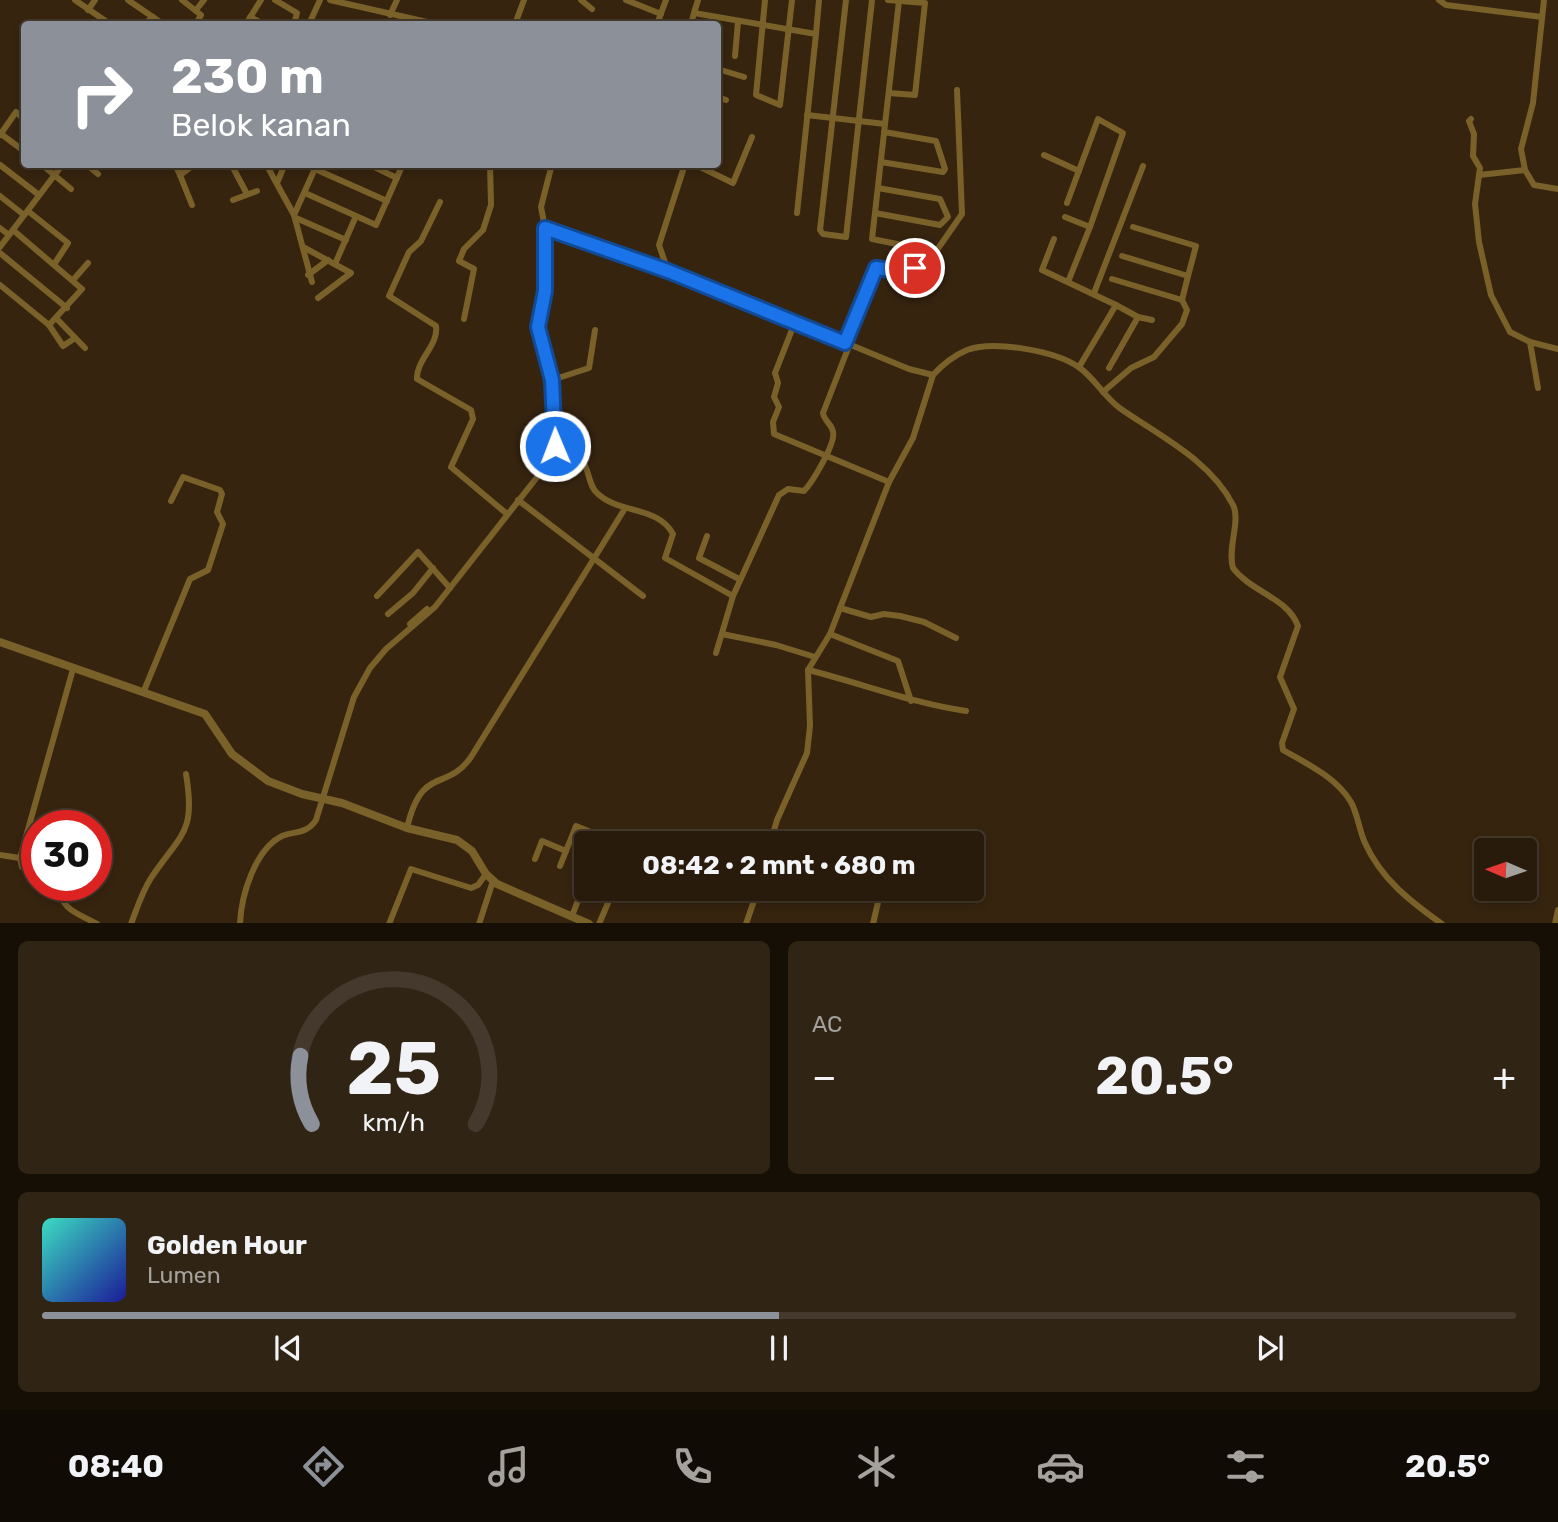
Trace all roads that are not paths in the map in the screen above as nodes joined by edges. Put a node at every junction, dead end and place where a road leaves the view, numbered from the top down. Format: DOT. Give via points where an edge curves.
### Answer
graph roads {
  1 [pos="75,0"];
  2 [pos="95,0"];
  3 [pos="128,0"];
  4 [pos="182,0"];
  5 [pos="204,0"];
  6 [pos="261,0"];
  7 [pos="275,0"];
  8 [pos="320,0"];
  9 [pos="330,0"];
  10 [pos="397,0"];
  11 [pos="524,0"];
  12 [pos="581,0"];
  13 [pos="666,0"];
  14 [pos="698,0"];
  15 [pos="765,0"];
  16 [pos="792,0"];
  17 [pos="819,0"];
  18 [pos="846,0"];
  19 [pos="872,0"];
  20 [pos="888,0"];
  21 [pos="1439,0"];
  22 [pos="1544,0"];
  23 [pos="629,1"];
  24 [pos="899,1"];
  25 [pos="593,9"];
  26 [pos="88,10"];
  27 [pos="196,10"];
  28 [pos="694,13"];
  29 [pos="661,14"];
  30 [pos="390,16"];
  31 [pos="1542,16"];
  32 [pos="153,17"];
  33 [pos="250,17"];
  34 [pos="105,21"];
  35 [pos="148,21"];
  36 [pos="159,21"];
  37 [pos="198,21"];
  38 [pos="248,21"];
  39 [pos="258,21"];
  40 [pos="295,21"];
  41 [pos="310,21"];
  42 [pos="407,21"];
  43 [pos="516,21"];
  44 [pos="658,21"];
  45 [pos="692,21"];
  46 [pos="738,22"];
  47 [pos="762,25"];
  48 [pos="788,30"];
  49 [pos="816,34"];
  50 [pos="735,56"];
  51 [pos="721,70"];
  52 [pos="744,77"];
  53 [pos="957,90"];
  54 [pos="889,93"];
  55 [pos="721,98"];
  56 [pos="726,100"];
  57 [pos="807,115"];
  58 [pos="21,116"];
  59 [pos="833,118"];
  60 [pos="1471,119"];
  61 [pos="859,121"];
  62 [pos="885,124"];
  63 [pos="884,132"];
  64 [pos="1,134"];
  65 [pos="752,137"];
  66 [pos="21,150"];
  67 [pos="1044,155"];
  68 [pos="881,162"];
  69 [pos="0,165"];
  70 [pos="1143,166"];
  71 [pos="46,168"];
  72 [pos="60,168"];
  73 [pos="91,168"];
  74 [pos="177,168"];
  75 [pos="190,168"];
  76 [pos="233,168"];
  77 [pos="268,168"];
  78 [pos="283,168"];
  79 [pos="316,168"];
  80 [pos="318,168"];
  81 [pos="376,168"];
  82 [pos="401,168"];
  83 [pos="490,168"];
  84 [pos="551,168"];
  85 [pos="684,168"];
  86 [pos="702,168"];
  87 [pos="1525,170"];
  88 [pos="1079,171"];
  89 [pos="98,174"];
  90 [pos="1479,174"];
  91 [pos="180,175"];
  92 [pos="55,176"];
  93 [pos="397,178"];
  94 [pos="277,183"];
  95 [pos="878,188"];
  96 [pos="71,189"];
  97 [pos="1558,189"];
  98 [pos="257,191"];
  99 [pos="304,192"];
  100 [pos="247,194"];
  101 [pos="39,195"];
  102 [pos="0,196"];
  103 [pos="233,200"];
  104 [pos="387,201"];
  105 [pos="440,202"];
  106 [pos="1067,203"];
  107 [pos="192,205"];
  108 [pos="26,213"];
  109 [pos="797,213"];
  110 [pos="875,213"];
  111 [pos="295,216"];
  112 [pos="356,216"];
  113 [pos="1065,217"];
  114 [pos="1090,227"];
  115 [pos="1133,227"];
  116 [pos="0,228"];
  117 [pos="545,228"];
  118 [pos="11,233"];
  119 [pos="1054,239"];
  120 [pos="346,240"];
  121 [pos="0,247"];
  122 [pos="303,247"];
  123 [pos="927,250"];
  124 [pos="0,253"];
  125 [pos="1122,256"];
  126 [pos="328,260"];
  127 [pos="88,262"];
  128 [pos="55,263"];
  129 [pos="335,264"];
  130 [pos="668,271"];
  131 [pos="1188,276"];
  132 [pos="74,279"];
  133 [pos="1112,279"];
  134 [pos="1068,282"];
  135 [pos="0,285"];
  136 [pos="1094,293"];
  137 [pos="318,298"];
  138 [pos="1182,300"];
  139 [pos="1115,305"];
  140 [pos="67,308"];
  141 [pos="1138,317"];
  142 [pos="57,319"];
  143 [pos="464,319"];
  144 [pos="1152,320"];
  145 [pos="795,322"];
  146 [pos="49,325"];
  147 [pos="595,330"];
  148 [pos="75,338"];
  149 [pos="1530,342"];
  150 [pos="847,344"];
  151 [pos="85,348"];
  152 [pos="1558,349"];
  153 [pos="1079,367"];
  154 [pos="1110,368"];
  155 [pos="933,375"];
  156 [pos="552,380"];
  157 [pos="1538,388"];
  158 [pos="1103,392"];
  159 [pos="528,429"];
  160 [pos="555,444"];
  161 [pos="825,454"];
  162 [pos="889,482"];
  163 [pos="518,500"];
  164 [pos="171,501"];
  165 [pos="624,510"];
  166 [pos="506,514"];
  167 [pos="707,536"];
  168 [pos="594,559"];
  169 [pos="433,568"];
  170 [pos="739,579"];
  171 [pos="449,587"];
  172 [pos="377,596"];
  173 [pos="643,596"];
  174 [pos="733,596"];
  175 [pos="840,608"];
  176 [pos="388,614"];
  177 [pos="410,624"];
  178 [pos="722,634"];
  179 [pos="830,634"];
  180 [pos="956,638"];
  181 [pos="0,642"];
  182 [pos="716,653"];
  183 [pos="815,657"];
  184 [pos="73,669"];
  185 [pos="808,670"];
  186 [pos="142,693"];
  187 [pos="911,701"];
  188 [pos="966,711"];
  189 [pos="186,774"];
  190 [pos="324,799"];
  191 [pos="407,828"];
  192 [pos="574,831"];
  193 [pos="574,831"];
  194 [pos="590,831"];
  195 [pos="777,831"];
  196 [pos="566,851"];
  197 [pos="0,855"];
  198 [pos="20,858"];
  199 [pos="535,859"];
  200 [pos="21,862"];
  201 [pos="560,866"];
  202 [pos="489,878"];
  203 [pos="62,901"];
  204 [pos="578,901"];
  205 [pos="609,901"];
  206 [pos="754,901"];
  207 [pos="878,901"];
  208 [pos="1558,910"];
  209 [pos="572,916"];
  210 [pos="97,923"];
  211 [pos="131,923"];
  212 [pos="240,923"];
  213 [pos="389,923"];
  214 [pos="479,923"];
  215 [pos="589,923"];
  216 [pos="599,923"];
  217 [pos="746,923"];
  218 [pos="873,923"];
  219 [pos="1443,923"];
  220 [pos="1555,923"];
  1 -- 26 [label="street"];
  2 -- 26 [label="street"];
  3 -- 32 [label="street"];
  4 -- 27 [label="street"];
  5 -- 27 [label="street"];
  6 -- 33 [label="street"];
  7 -- 40 [label="street" via="297,13"];
  8 -- 41 [label="street"];
  9 -- 30 [label="street"];
  10 -- 30 [label="street"];
  11 -- 43 [label="street"];
  12 -- 25 [label="street"];
  13 -- 29 [label="street"];
  14 -- 28 [label="street"];
  15 -- 47 [label="street"];
  16 -- 48 [label="street"];
  17 -- 49 [label="street"];
  18 -- 59 [label="street"];
  19 -- 61 [label="street"];
  20 -- 24 [label="street"];
  21 -- 31 [label="street" via="1446,5"];
  22 -- 31 [label="street"];
  23 -- 29 [label="street"];
  24 -- 54 [label="street"];
  24 -- 54 [label="street" via="925,3 915,95"];
  26 -- 34 [label="street"];
  27 -- 37 [label="street" via="201,15"];
  28 -- 45 [label="street"];
  28 -- 46 [label="street"];
  29 -- 44 [label="street"];
  30 -- 42 [label="street"];
  31 -- 87 [label="street" via="1533,103 1522,139"];
  32 -- 35 [label="street"];
  32 -- 36 [label="street"];
  33 -- 38 [label="street"];
  33 -- 39 [label="street"];
  46 -- 47 [label="street"];
  46 -- 50 [label="street"];
  47 -- 48 [label="street"];
  47 -- 48 [label="street" via="756,95 780,104"];
  48 -- 49 [label="street"];
  49 -- 57 [label="street"];
  51 -- 52 [label="street"];
  53 -- 150 [label="street" via="963,197 959,221 937,250 915,268 904,272 876,268"];
  54 -- 62 [label="street"];
  55 -- 56 [label="street"];
  57 -- 59 [label="street"];
  57 -- 109 [label="street"];
  58 -- 64 [label="street" via="16,112"];
  59 -- 61 [label="street"];
  59 -- 61 [label="street" via="820,230 846,237"];
  60 -- 90 [label="street"];
  61 -- 62 [label="street"];
  62 -- 63 [label="street"];
  63 -- 68 [label="street"];
  63 -- 68 [label="street" via="936,141 945,169"];
  64 -- 66 [label="street"];
  65 -- 86 [label="street" via="733,183"];
  67 -- 88 [label="street"];
  68 -- 95 [label="street"];
  69 -- 101 [label="street"];
  70 -- 136 [label="street"];
  71 -- 92 [label="street"];
  72 -- 92 [label="street"];
  73 -- 89 [label="street"];
  74 -- 91 [label="street"];
  75 -- 91 [label="street"];
  76 -- 100 [label="street"];
  77 -- 94 [label="street"];
  78 -- 94 [label="street"];
  79 -- 99 [label="street"];
  80 -- 104 [label="street"];
  81 -- 93 [label="street"];
  82 -- 93 [label="street"];
  83 -- 143 [label="street" via="491,205 482,230 459,261 474,269"];
  84 -- 117 [label="street" via="541,207"];
  85 -- 130 [label="street" via="659,245"];
  87 -- 90 [label="street"];
  87 -- 97 [label="street" via="1534,185"];
  88 -- 106 [label="street"];
  88 -- 114 [label="street" via="1098,119 1123,133"];
  90 -- 149 [label="street" via="1475,204 1485,278 1510,332"];
  91 -- 107 [label="street"];
  92 -- 96 [label="street"];
  92 -- 101 [label="street"];
  93 -- 104 [label="street"];
  94 -- 111 [label="street"];
  95 -- 110 [label="street"];
  95 -- 110 [label="street" via="940,199 948,218 940,225"];
  98 -- 100 [label="street"];
  99 -- 111 [label="street"];
  99 -- 112 [label="street"];
  100 -- 103 [label="street"];
  101 -- 108 [label="street"];
  102 -- 108 [label="street"];
  104 -- 112 [label="street" via="376,225"];
  105 -- 166 [label="street" via="389,296 436,326 417,379 471,410 473,419 451,467"];
  108 -- 118 [label="street"];
  108 -- 128 [label="street" via="68,243"];
  110 -- 123 [label="street" via="872,239"];
  111 -- 120 [label="street"];
  111 -- 122 [label="street"];
  112 -- 120 [label="street"];
  113 -- 114 [label="street"];
  114 -- 134 [label="street"];
  115 -- 131 [label="street" via="1196,246"];
  116 -- 118 [label="street"];
  117 -- 130 [label="street"];
  117 -- 156 [label="street" via="545,291 538,327"];
  118 -- 121 [label="street"];
  118 -- 128 [label="street"];
  119 -- 134 [label="street" via="1042,270"];
  120 -- 129 [label="street"];
  122 -- 126 [label="street"];
  122 -- 126 [label="street" via="310,279"];
  124 -- 140 [label="street"];
  125 -- 131 [label="street"];
  126 -- 129 [label="street"];
  127 -- 132 [label="street"];
  128 -- 132 [label="street"];
  129 -- 137 [label="street" via="351,273"];
  130 -- 145 [label="street"];
  131 -- 138 [label="street"];
  132 -- 140 [label="street" via="82,289"];
  133 -- 138 [label="street"];
  134 -- 136 [label="street"];
  135 -- 146 [label="street"];
  136 -- 139 [label="street"];
  138 -- 158 [label="street" via="1185,319 1159,352 1129,369"];
  139 -- 141 [label="street"];
  139 -- 153 [label="street"];
  140 -- 142 [label="street"];
  141 -- 144 [label="street"];
  141 -- 154 [label="street"];
  142 -- 146 [label="street"];
  142 -- 148 [label="street"];
  145 -- 150 [label="street"];
  145 -- 161 [label="street" via="775,373 774,397 779,407 773,431"];
  146 -- 148 [label="street" via="62,346"];
  147 -- 156 [label="street" via="589,369"];
  148 -- 151 [label="street"];
  149 -- 152 [label="street"];
  149 -- 157 [label="street"];
  150 -- 155 [label="street"];
  150 -- 161 [label="street" via="822,413 834,433"];
  153 -- 155 [label="street" via="1049,353 969,349 947,360"];
  153 -- 158 [label="street"];
  155 -- 162 [label="street" via="913,438"];
  156 -- 160 [label="street"];
  158 -- 219 [label="street" via="1203,466 1229,497 1236,513 1233,568 1287,608 1298,625 1280,677 1294,709 1283,750 1337,786 1351,802 1367,847 1395,889"];
  159 -- 160 [label="street"];
  160 -- 163 [label="street"];
  160 -- 165 [label="street" via="582,460 596,493"];
  161 -- 162 [label="street"];
  161 -- 170 [label="street" via="814,481 804,491 788,489 779,495"];
  162 -- 175 [label="street"];
  163 -- 166 [label="street"];
  163 -- 168 [label="street"];
  164 -- 186 [label="street" via="183,477 220,490 217,512 223,524 208,570 190,579"];
  165 -- 168 [label="street"];
  165 -- 174 [label="street" via="642,511 667,527 673,533 665,558"];
  166 -- 171 [label="street"];
  167 -- 170 [label="street" via="699,558"];
  168 -- 173 [label="street"];
  168 -- 191 [label="street" via="471,757 418,794"];
  169 -- 171 [label="street"];
  169 -- 172 [label="street" via="416,553"];
  169 -- 176 [label="street"];
  170 -- 174 [label="street"];
  171 -- 177 [label="street"];
  171 -- 190 [label="street" via="363,678 349,710"];
  174 -- 178 [label="street"];
  175 -- 179 [label="street"];
  175 -- 180 [label="street" via="871,617 908,618"];
  178 -- 182 [label="street"];
  178 -- 183 [label="street"];
  179 -- 183 [label="street"];
  179 -- 187 [label="street" via="898,662"];
  181 -- 184 [label="street"];
  183 -- 185 [label="street"];
  184 -- 186 [label="street"];
  184 -- 198 [label="street"];
  185 -- 187 [label="street"];
  185 -- 195 [label="street" via="807,753"];
  186 -- 190 [label="street" via="205,714 232,754 257,774 289,790"];
  187 -- 188 [label="street"];
  189 -- 211 [label="street" via="189,821 148,884"];
  190 -- 191 [label="street"];
  190 -- 212 [label="street" via="310,828 284,835 265,850 247,890"];
  191 -- 202 [label="street" via="462,843"];
  192 -- 194 [label="street" via="576,826"];
  193 -- 196 [label="street"];
  196 -- 199 [label="street" via="542,841"];
  196 -- 201 [label="street"];
  197 -- 198 [label="street"];
  198 -- 200 [label="street"];
  202 -- 209 [label="street"];
  202 -- 213 [label="street" via="471,888 411,869"];
  202 -- 214 [label="street"];
  203 -- 210 [label="street" via="68,910"];
  204 -- 209 [label="street"];
  205 -- 216 [label="street"];
  206 -- 217 [label="street"];
  207 -- 218 [label="street"];
  208 -- 220 [label="street"];
  209 -- 215 [label="street"];
}
